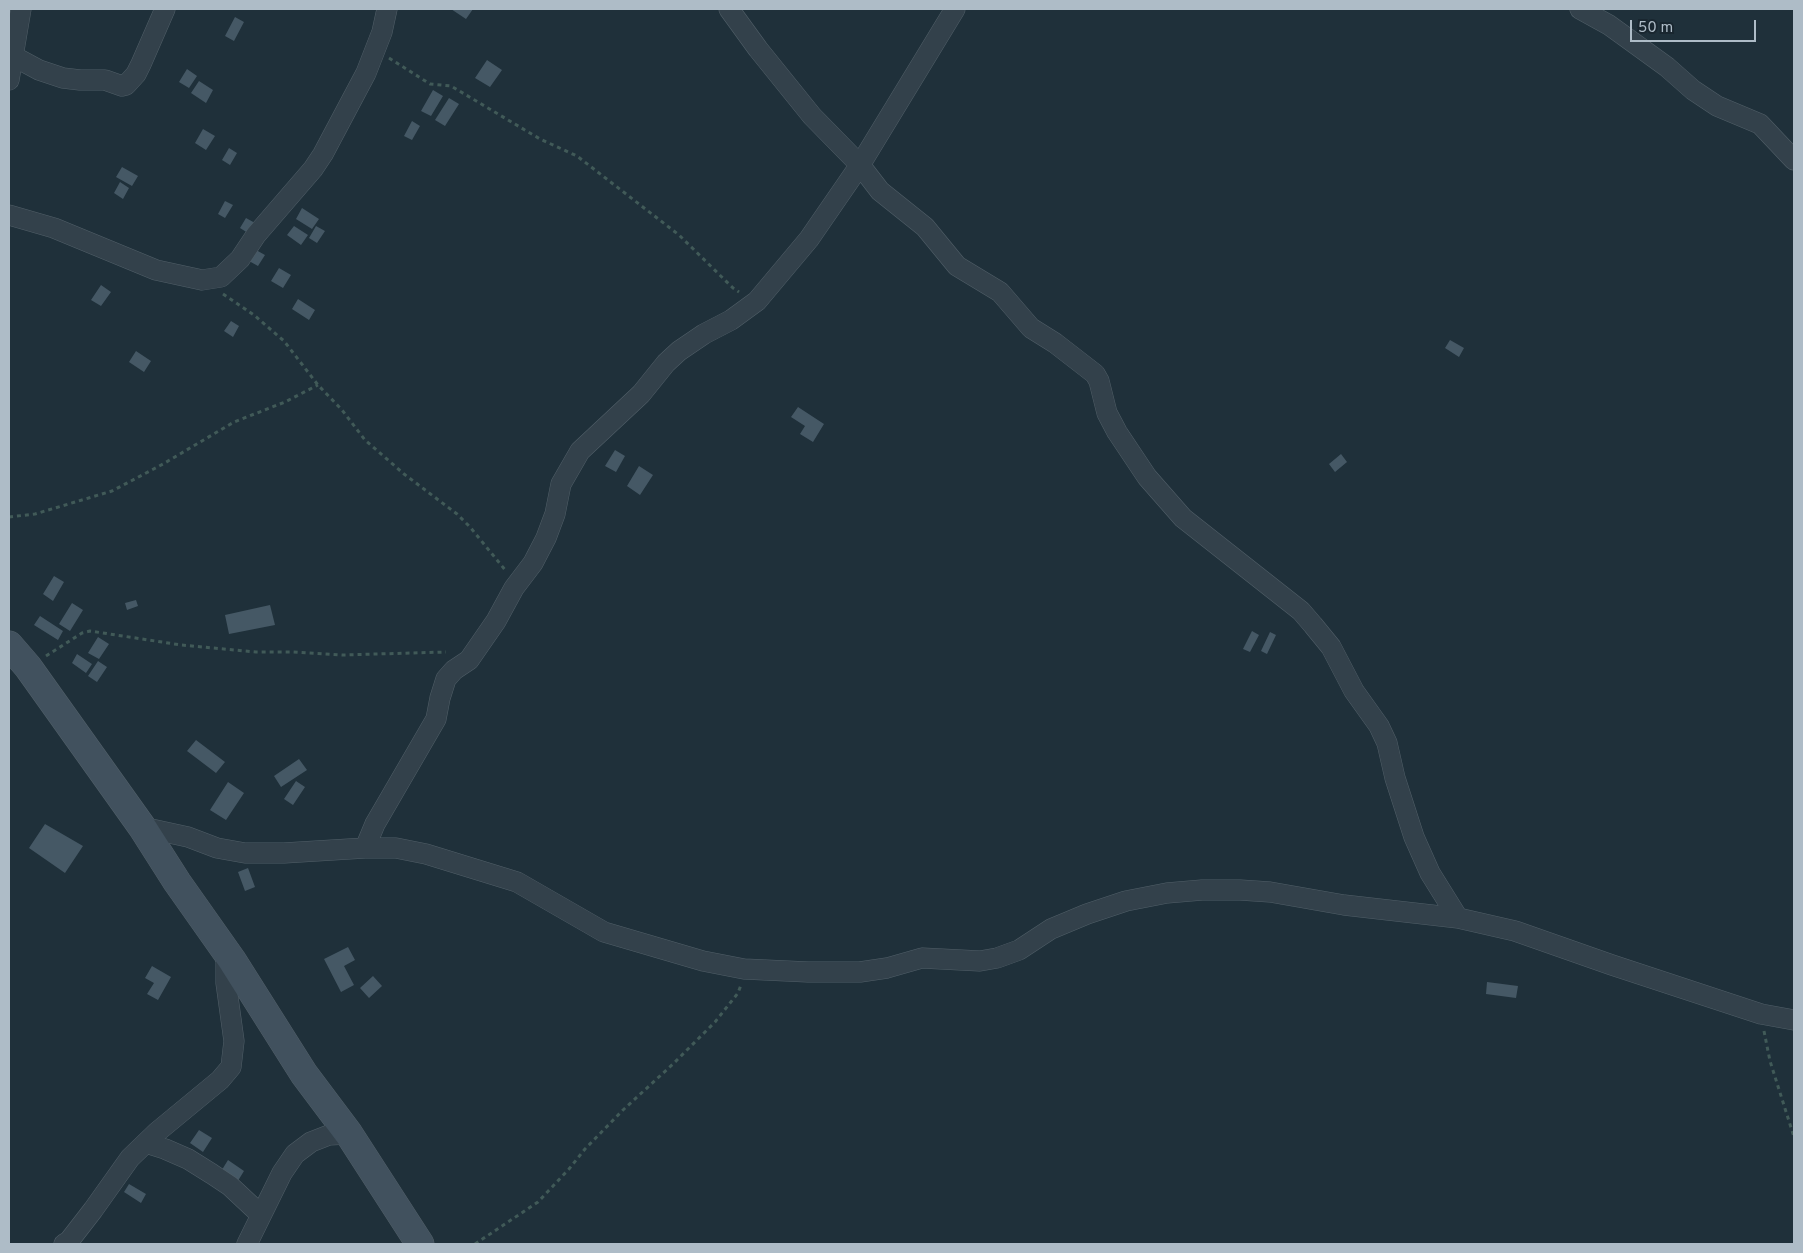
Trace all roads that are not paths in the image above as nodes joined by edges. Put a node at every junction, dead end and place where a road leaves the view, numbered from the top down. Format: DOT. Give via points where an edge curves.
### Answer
graph roads {
  1 [pos="21,9"];
  2 [pos="165,9"];
  3 [pos="387,9"];
  4 [pos="730,9"];
  5 [pos="955,9"];
  6 [pos="1580,9"];
  7 [pos="12,56"];
  8 [pos="9,80"];
  9 [pos="1794,160"];
  10 [pos="860,165"];
  11 [pos="9,215"];
  12 [pos="9,645"];
  13 [pos="142,828"];
  14 [pos="365,848"];
  15 [pos="1458,918"];
  16 [pos="226,951"];
  17 [pos="1794,1020"];
  18 [pos="350,1134"];
  19 [pos="146,1143"];
  20 [pos="260,1217"];
  21 [pos="64,1244"];
  22 [pos="247,1244"];
  23 [pos="263,1244"];
  24 [pos="420,1244"];
  1 -- 7 [label="street"];
  2 -- 7 [label="street" via="136,74 126,85 105,80 63,78"];
  3 -- 11 [label="street" via="366,73 313,169 256,235 240,259 221,277 202,280 156,270 54,228"];
  4 -- 10 [label="street" via="812,116"];
  5 -- 10 [label="street"];
  6 -- 9 [label="street" via="1609,25 1697,93 1760,124"];
  7 -- 8 [label="street"];
  10 -- 14 [label="street" via="809,239 757,301 679,351 640,394 580,451 561,484 555,514 533,563 469,660 446,679 436,719"];
  10 -- 15 [label="street" via="880,191 925,227 957,266 1000,292 1030,328 1095,374 1107,413 1147,477 1183,518 1301,611 1314,625 1379,726 1387,743 1414,837 1430,873"];
  12 -- 13 [label="main road" via="28,666"];
  13 -- 14 [label="street" via="245,853"];
  13 -- 16 [label="main road"];
  14 -- 15 [label="street" via="396,848 488,872 517,882 604,932 703,961 744,969 860,972 922,958 980,961 1019,950 1051,929 1126,901 1202,890 1270,892 1344,905"];
  15 -- 17 [label="street" via="1515,931 1761,1014"];
  16 -- 18 [label="main road" via="304,1074"];
  16 -- 19 [label="street" via="226,983 234,1041 231,1068"];
  18 -- 20 [label="street" via="329,1136 302,1148 282,1173"];
  18 -- 24 [label="main road"];
  19 -- 20 [label="street" via="188,1159 212,1174 230,1186"];
  19 -- 21 [label="street" via="130,1158"];
  20 -- 22 [label="street"];
  20 -- 23 [label="street"];
}
